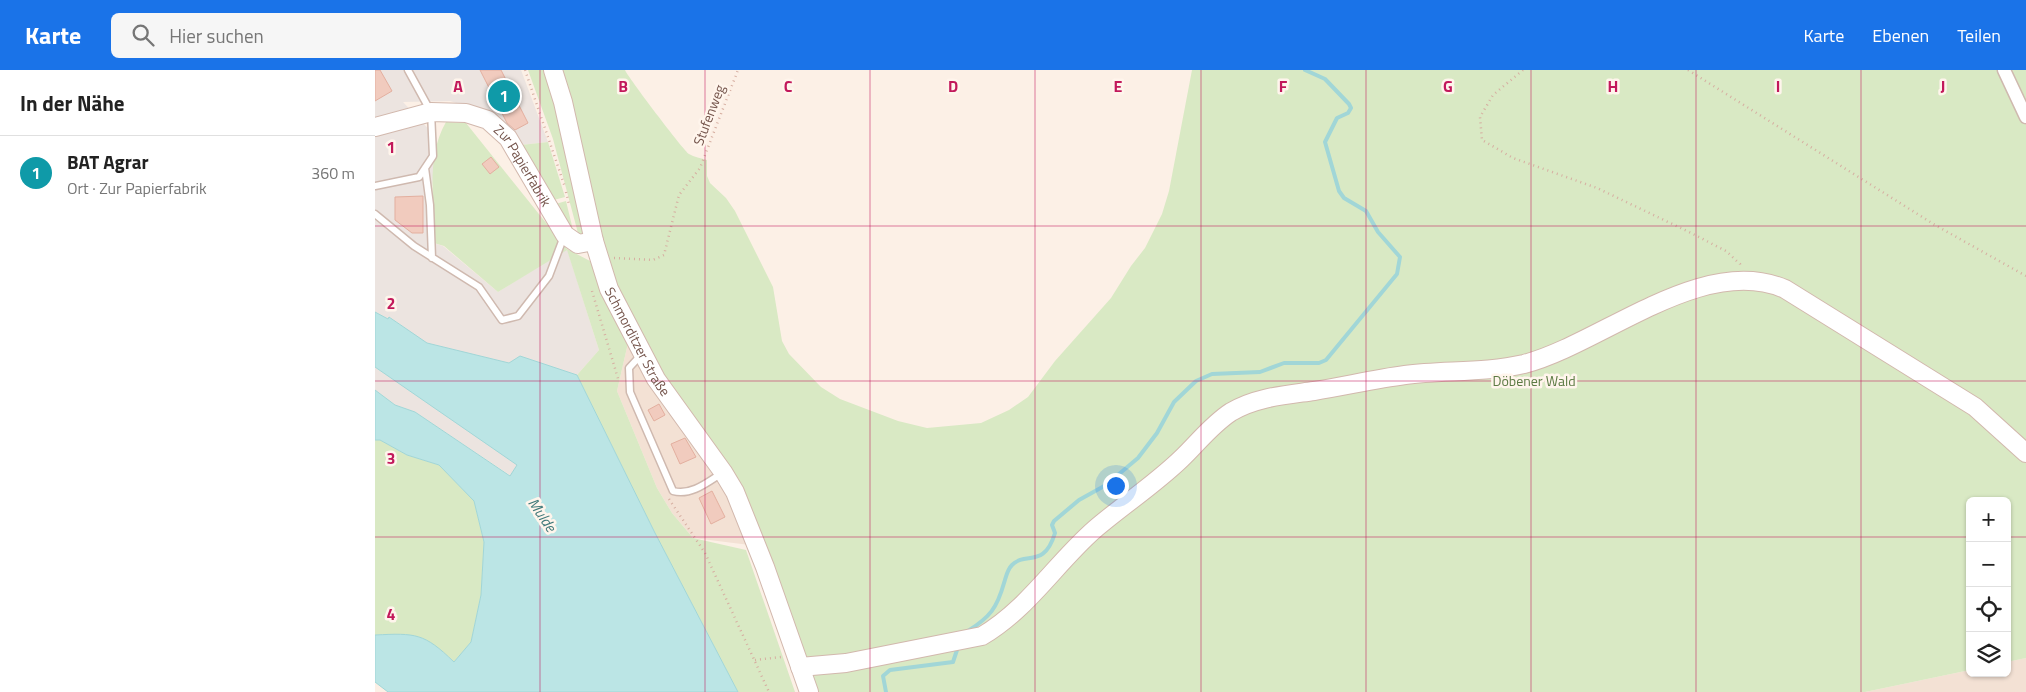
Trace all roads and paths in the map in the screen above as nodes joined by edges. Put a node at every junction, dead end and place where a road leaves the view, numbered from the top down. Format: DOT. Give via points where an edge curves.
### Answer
graph roads {
  1 [pos="408,70"];
  2 [pos="525,70"];
  3 [pos="553,70"];
  4 [pos="738,70"];
  5 [pos="1523,70"];
  6 [pos="1688,70"];
  7 [pos="2004,70"];
  8 [pos="431,112"];
  9 [pos="2026,117"];
  10 [pos="375,127"];
  11 [pos="425,168"];
  12 [pos="375,186"];
  13 [pos="567,198"];
  14 [pos="375,214"];
  15 [pos="565,235"];
  16 [pos="596,249"];
  17 [pos="432,258"];
  18 [pos="2026,276"];
  19 [pos="1743,279"];
  20 [pos="642,353"];
  21 [pos="2026,453"];
  22 [pos="723,472"];
  23 [pos="798,660"];
  24 [pos="769,692"];
  25 [pos="809,692"];
  1 -- 8 [label="lane"];
  2 -- 13 [label="path" via="550,137"];
  3 -- 16 [label="street, Schmorditzer Straße"];
  4 -- 16 [label="path, Stufenweg" via="700,168 679,195 665,255 637,261"];
  5 -- 19 [label="path" via="1493,95 1480,117 1482,140 1513,158 1597,188 1726,251 1740,264"];
  6 -- 18 [label="path" via="1935,225"];
  7 -- 9 [label="street"];
  8 -- 10 [label="street, Zur Papierfabrik"];
  8 -- 11 [label="lane" via="433,156"];
  8 -- 15 [label="street, Zur Papierfabrik" via="466,113 487,120 508,138"];
  11 -- 12 [label="lane" via="419,177"];
  11 -- 17 [label="lane" via="431,205"];
  14 -- 17 [label="lane"];
  15 -- 16 [label="street" via="578,244"];
  15 -- 17 [label="lane" via="549,276 518,316 503,320 479,287"];
  16 -- 20 [label="street, Schmorditzer Straße" via="618,310"];
  19 -- 21 [label="street" via="1767,282 1785,289 1897,356 1975,407"];
  19 -- 23 [label="street" via="1704,287 1639,312 1524,364 1406,375 1247,404 1221,419 1148,489 1095,529 999,626 983,636 846,663"];
  20 -- 22 [label="street, Schmorditzer Straße" via="672,402"];
  20 -- 22 [label="lane" via="629,368 629,392 673,491 683,494"];
  22 -- 23 [label="street, Schmorditzer Straße" via="744,511"];
  23 -- 24 [label="path" via="755,660"];
  23 -- 25 [label="street, Schmorditzer Straße"];
}
